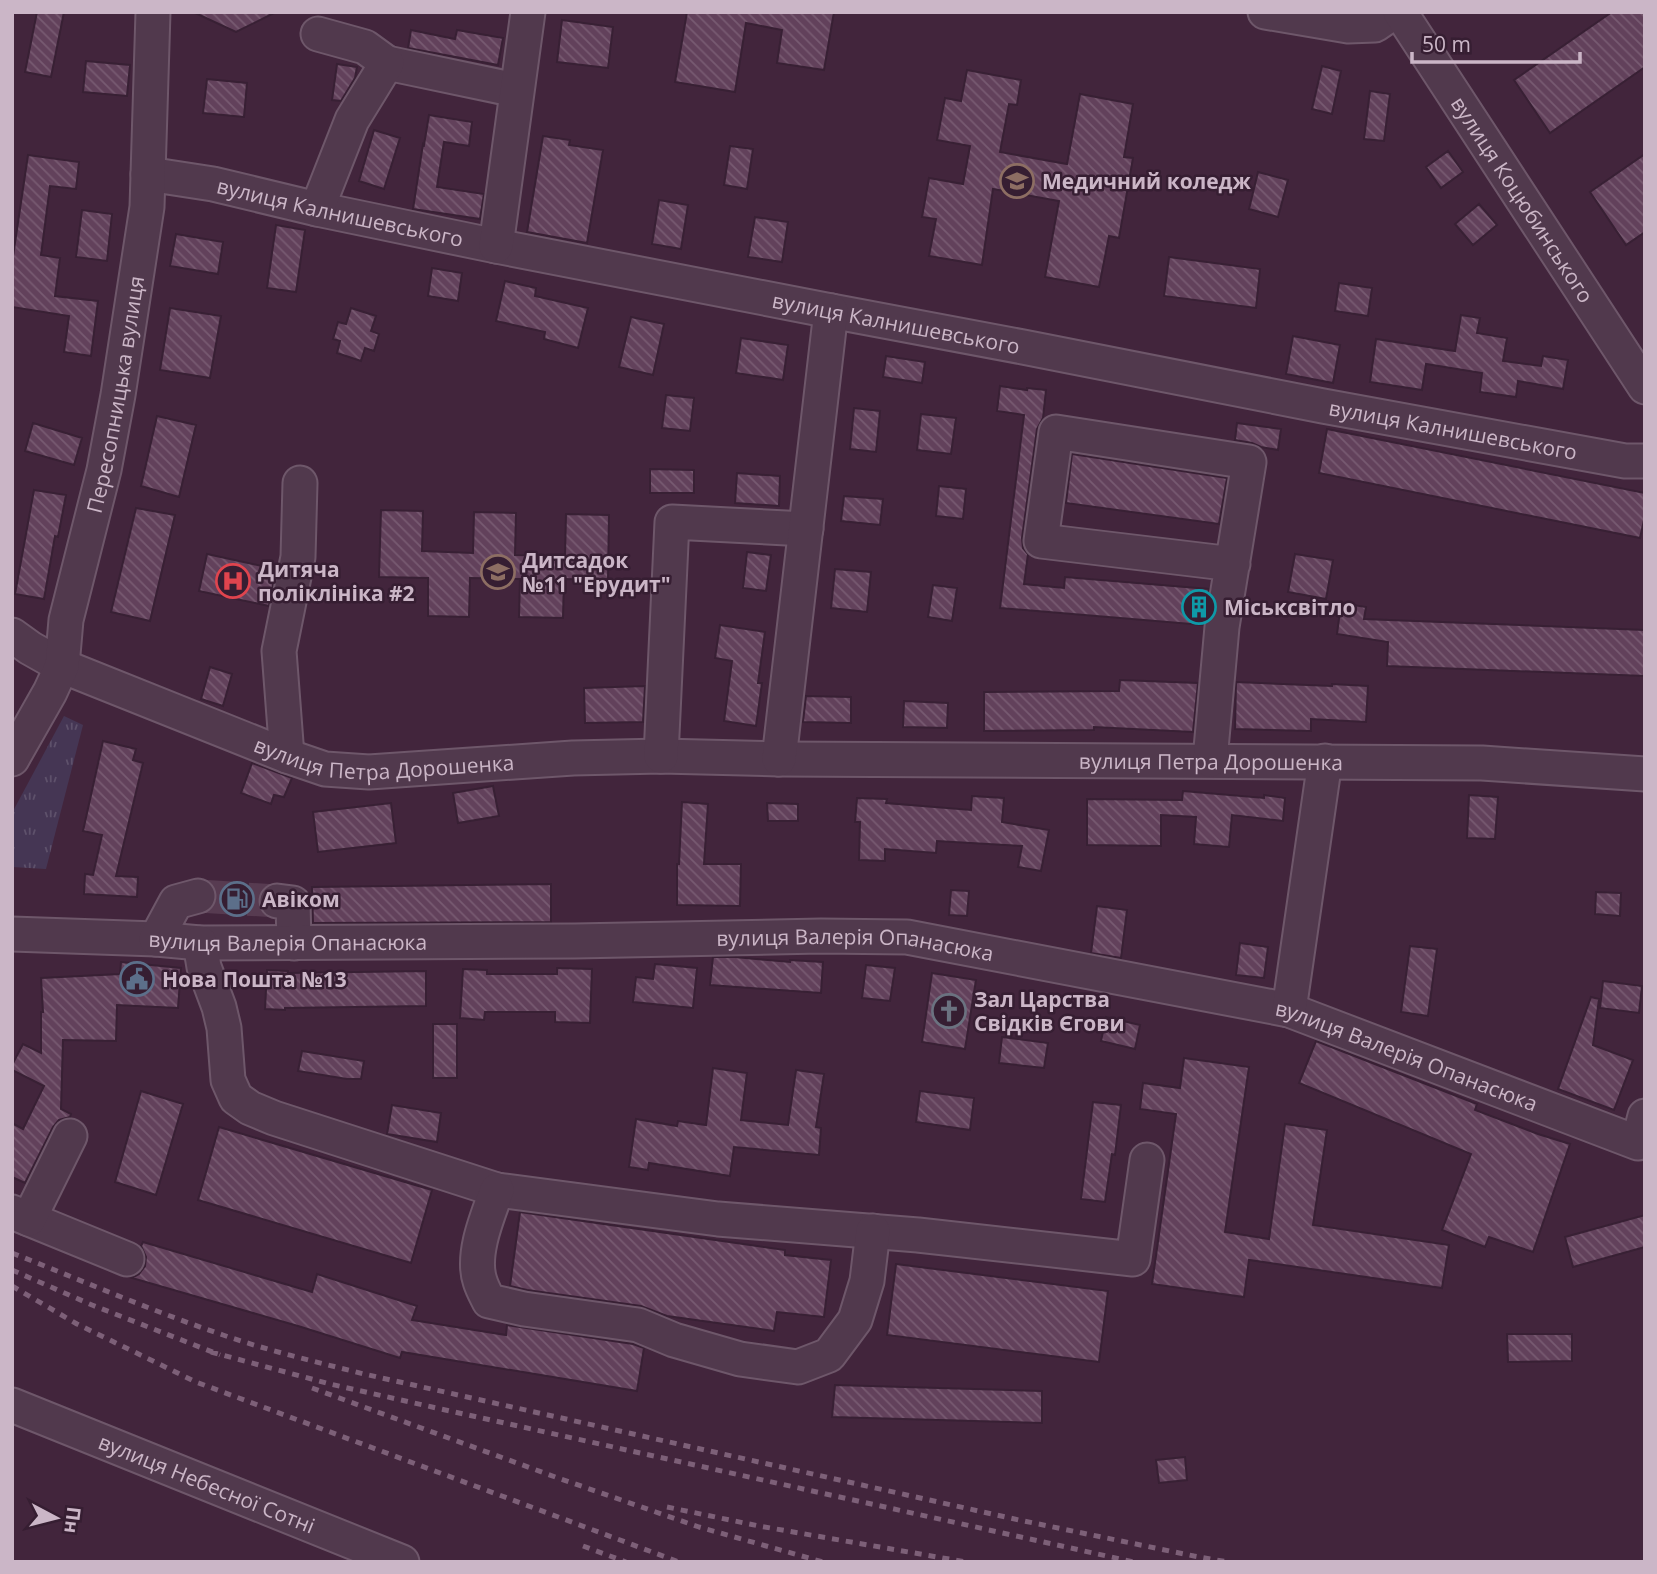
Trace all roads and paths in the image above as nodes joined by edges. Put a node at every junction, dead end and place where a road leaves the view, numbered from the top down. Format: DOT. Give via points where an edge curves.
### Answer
graph roads {
  1 [pos="153,12"];
  2 [pos="528,12"];
  3 [pos="1265,12"];
  4 [pos="1394,12"];
  5 [pos="1400,12"];
  6 [pos="318,34"];
  7 [pos="387,63"];
  8 [pos="516,90"];
  9 [pos="148,174"];
  10 [pos="317,209"];
  11 [pos="496,246"];
  12 [pos="831,311"];
  13 [pos="1645,387"];
  14 [pos="1645,461"];
  15 [pos="300,483"];
  16 [pos="806,529"];
  17 [pos="1233,564"];
  18 [pos="12,635"];
  19 [pos="62,666"];
  20 [pos="287,756"];
  21 [pos="661,756"];
  22 [pos="779,758"];
  23 [pos="12,759"];
  24 [pos="1210,760"];
  25 [pos="1325,761"];
  26 [pos="1645,774"];
  27 [pos="198,896"];
  28 [pos="277,901"];
  29 [pos="12,934"];
  30 [pos="156,939"];
  31 [pos="201,943"];
  32 [pos="294,943"];
  33 [pos="1289,1010"];
  34 [pos="1645,1116"];
  35 [pos="70,1136"];
  36 [pos="1147,1160"];
  37 [pos="497,1189"];
  38 [pos="20,1216"];
  39 [pos="873,1231"];
  40 [pos="127,1259"];
  41 [pos="12,1405"];
  42 [pos="402,1562"];
  1 -- 9 [label="street, Пересопницька вулиця"];
  2 -- 8 [label="street"];
  3 -- 4 [label="street" via="1375,26"];
  5 -- 13 [label="street, вулиця Коцюбинського"];
  6 -- 7 [label="street" via="365,47"];
  7 -- 8 [label="street"];
  7 -- 10 [label="street" via="352,120"];
  8 -- 11 [label="street"];
  9 -- 10 [label="street, вулиця Калнишевського"];
  9 -- 19 [label="street, Пересопницька вулиця" via="118,395 66,620"];
  10 -- 11 [label="street, вулиця Калнишевського"];
  11 -- 12 [label="street, вулиця Калнишевського"];
  12 -- 14 [label="street, вулиця Калнишевського" via="1322,406"];
  12 -- 16 [label="street"];
  15 -- 20 [label="street" via="298,557 279,651"];
  16 -- 21 [label="street" via="672,522"];
  16 -- 22 [label="street"];
  17 -- 17 [label="street" via="1250,462 1056,432 1041,541"];
  17 -- 24 [label="street"];
  18 -- 19 [label="street, вулиця Петра Дорошенка"];
  19 -- 20 [label="street, вулиця Петра Дорошенка"];
  19 -- 23 [label="street, Пересопницька вулиця"];
  20 -- 21 [label="street, вулиця Петра Дорошенка" via="325,769 369,772"];
  21 -- 22 [label="street, вулиця Петра Дорошенка"];
  22 -- 24 [label="street, вулиця Петра Дорошенка"];
  24 -- 25 [label="street, вулиця Петра Дорошенка"];
  25 -- 26 [label="street, вулиця Петра Дорошенка" via="1482,763"];
  25 -- 33 [label="street"];
  27 -- 30 [label="street" via="176,902"];
  28 -- 32 [label="street" via="293,903"];
  29 -- 30 [label="street, вулиця Валерія Опанасюка"];
  30 -- 31 [label="street, вулиця Валерія Опанасюка"];
  31 -- 32 [label="street, вулиця Валерія Опанасюка"];
  31 -- 37 [label="street" via="224,1028 228,1080 236,1098 274,1118"];
  32 -- 33 [label="street, вулиця Валерія Опанасюка" via="907,937"];
  33 -- 34 [label="street, вулиця Валерія Опанасюка" via="1638,1143"];
  35 -- 38 [label="street"];
  36 -- 39 [label="street" via="1133,1259"];
  37 -- 39 [label="street" via="718,1219"];
  37 -- 39 [label="street" via="478,1262 479,1280 489,1301 638,1325 740,1359 798,1367 829,1354 855,1320 867,1280"];
  38 -- 40 [label="street"];
  41 -- 42 [label="street, вулиця Небесної Сотні"];
}
